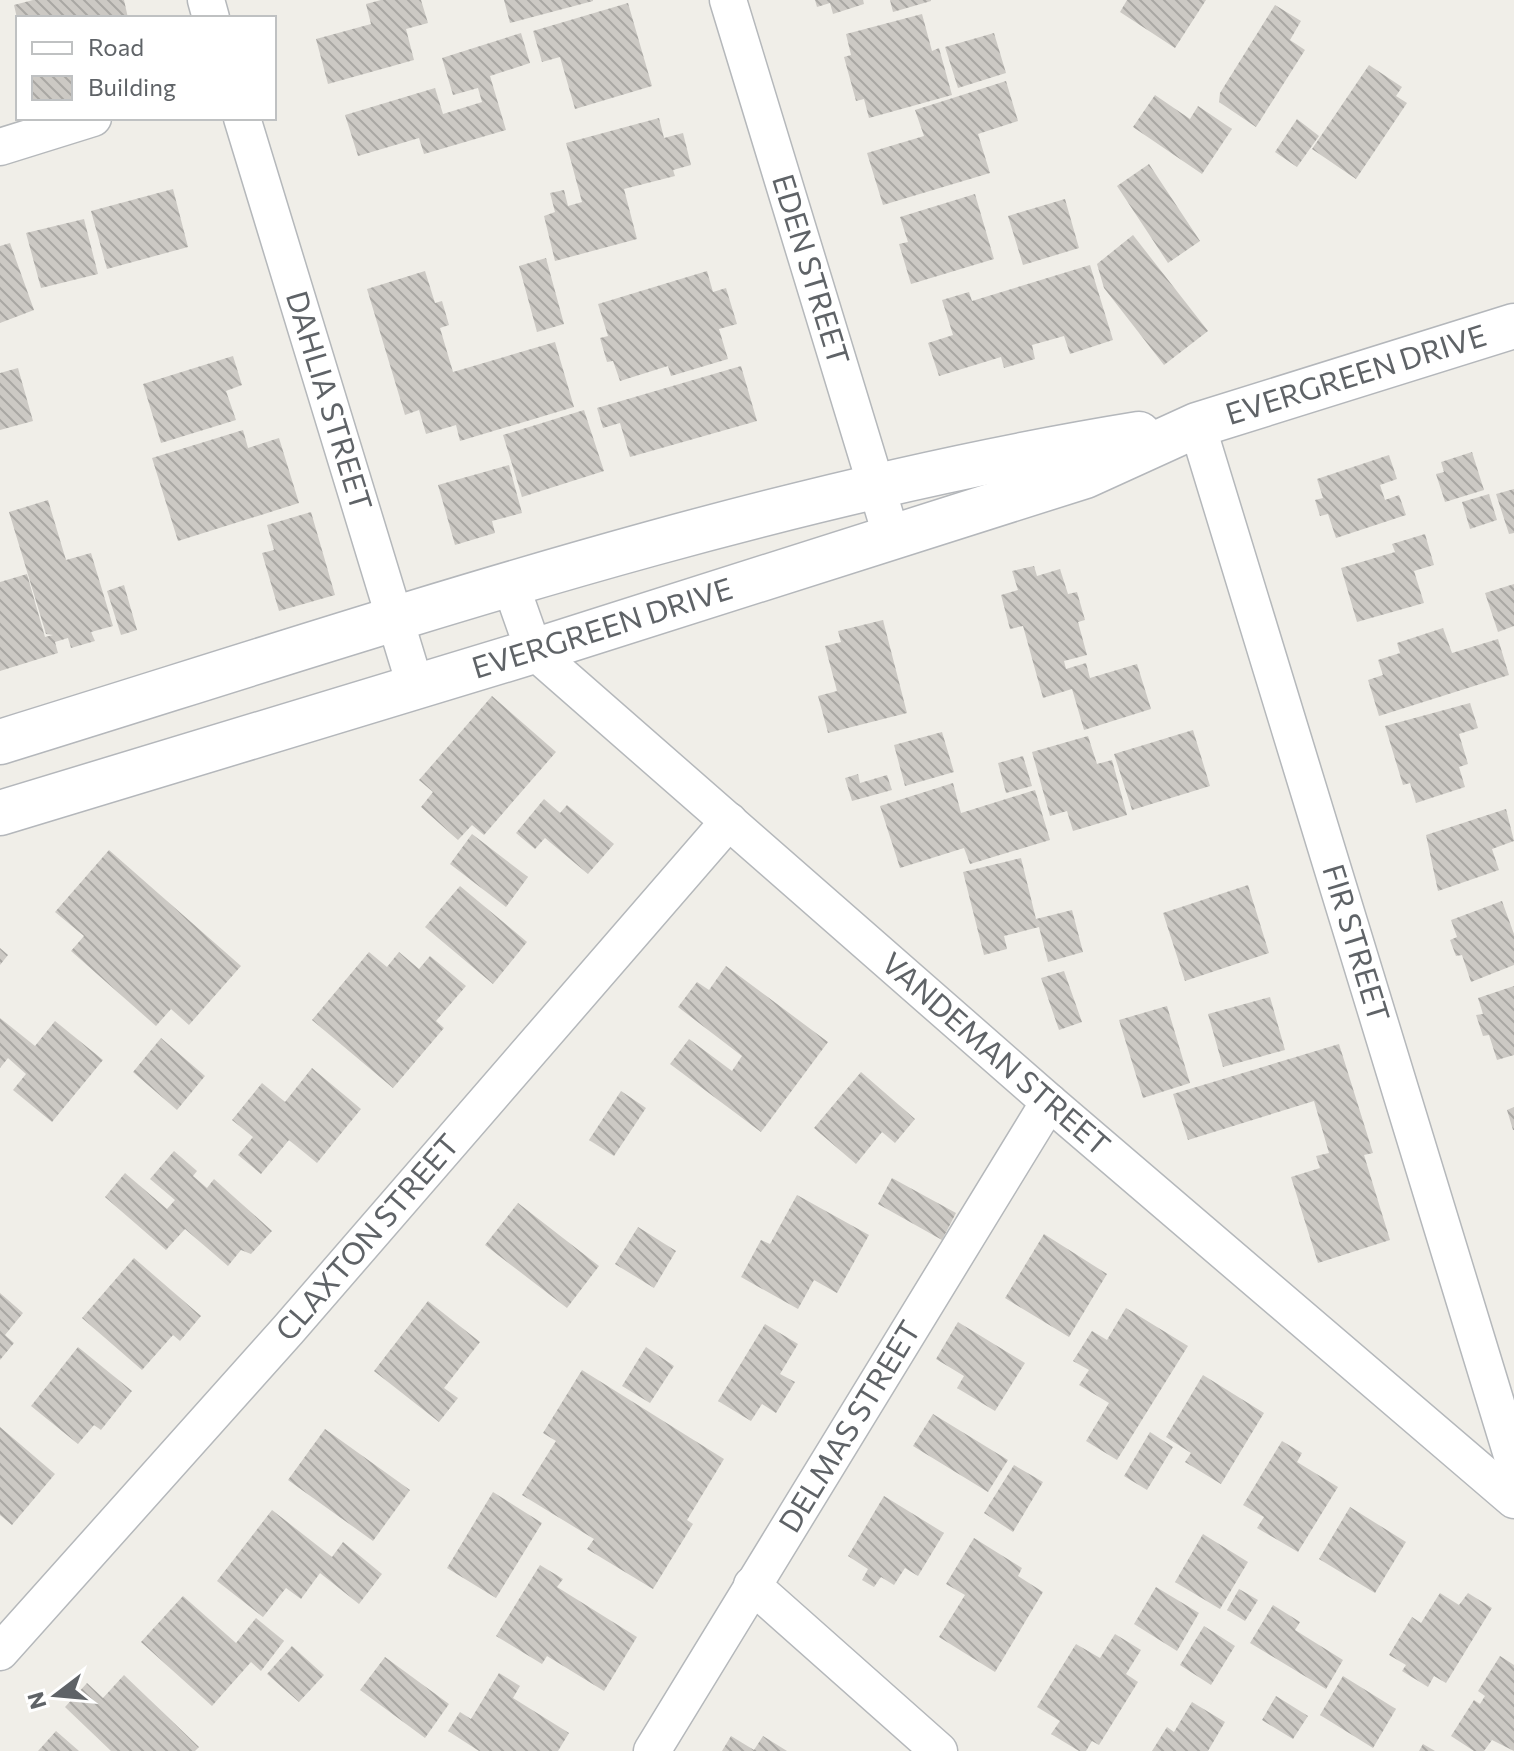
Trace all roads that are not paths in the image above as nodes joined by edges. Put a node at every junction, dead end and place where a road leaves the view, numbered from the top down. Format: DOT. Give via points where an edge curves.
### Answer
graph roads {
  1 [pos="728,0"];
  2 [pos="87,120"];
  3 [pos="243,120"];
  4 [pos="0,147"];
  5 [pos="1514,326"];
  6 [pos="1197,425"];
  7 [pos="877,486"];
  8 [pos="892,538"];
  9 [pos="511,586"];
  10 [pos="395,620"];
  11 [pos="534,651"];
  12 [pos="415,685"];
  13 [pos="0,742"];
  14 [pos="0,813"];
  15 [pos="729,821"];
  16 [pos="1049,1102"];
  17 [pos="1514,1462"];
  18 [pos="1514,1500"];
  19 [pos="752,1585"];
  20 [pos="0,1652"];
  21 [pos="652,1751"];
  22 [pos="939,1751"];
  1 -- 7 [label="street, EDEN STREET"];
  2 -- 4 [label="street"];
  3 -- 10 [label="street, DAHLIA STREET"];
  5 -- 6 [label="street, EVERGREEN DRIVE"];
  6 -- 7 [label="street, EVERGREEN DRIVE"];
  6 -- 8 [label="street, EVERGREEN DRIVE" via="1085,476"];
  6 -- 17 [label="street, FIR STREET"];
  7 -- 8 [label="street, EDEN STREET"];
  7 -- 9 [label="street, EVERGREEN DRIVE" via="637,547"];
  8 -- 11 [label="street, EVERGREEN DRIVE"];
  9 -- 10 [label="street, EVERGREEN DRIVE"];
  9 -- 11 [label="street, VANDEMAN STREET"];
  10 -- 12 [label="street, DAHLIA STREET"];
  10 -- 13 [label="street, EVERGREEN DRIVE"];
  11 -- 12 [label="street, EVERGREEN DRIVE"];
  11 -- 15 [label="street, VANDEMAN STREET"];
  12 -- 14 [label="street, EVERGREEN DRIVE"];
  15 -- 16 [label="street, VANDEMAN STREET"];
  15 -- 20 [label="street, CLAXTON STREET" via="288,1330"];
  16 -- 18 [label="street, VANDEMAN STREET"];
  16 -- 19 [label="street, DELMAS STREET"];
  19 -- 21 [label="street, DELMAS STREET"];
  19 -- 22 [label="street"];
}
